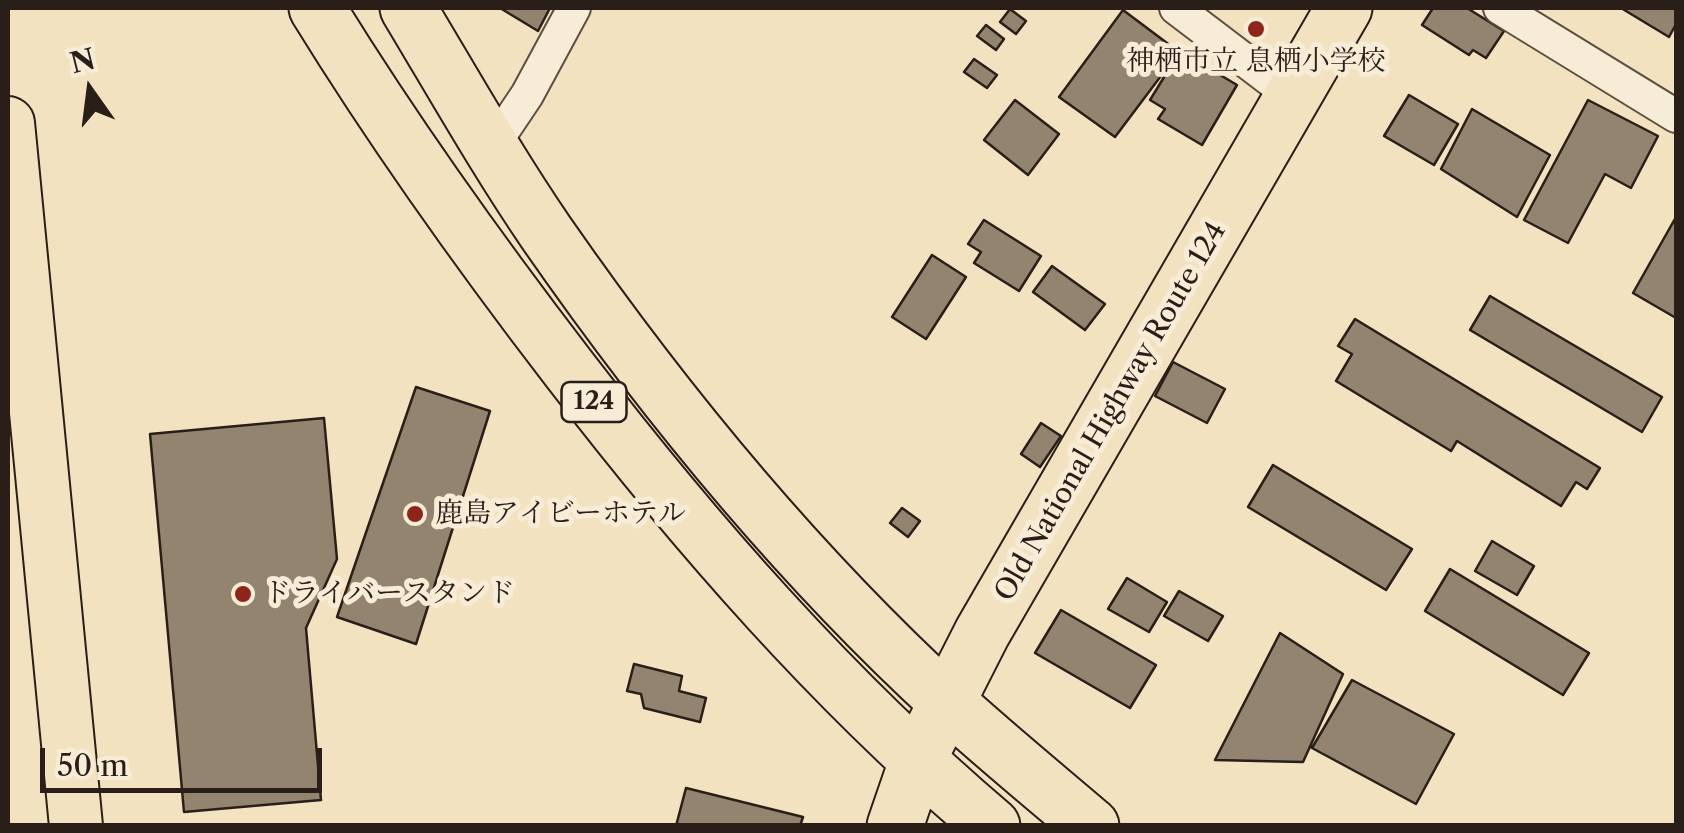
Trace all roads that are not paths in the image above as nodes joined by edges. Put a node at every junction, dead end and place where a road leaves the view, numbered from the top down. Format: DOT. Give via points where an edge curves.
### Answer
graph roads {
  1 [pos="317,8"];
  2 [pos="408,8"];
  3 [pos="574,8"];
  4 [pos="1176,8"];
  5 [pos="1344,8"];
  6 [pos="1500,8"];
  7 [pos="1293,97"];
  8 [pos="1676,116"];
  9 [pos="8,123"];
  10 [pos="492,147"];
  11 [pos="946,701"];
  12 [pos="918,760"];
  13 [pos="76,826"];
  14 [pos="895,826"];
  15 [pos="992,826"];
  16 [pos="1091,826"];
  1 -- 12 [label="highway, 124" via="436,192 638,460 783,625"];
  2 -- 10 [label="highway, 124"];
  3 -- 10 [label="street"];
  4 -- 7 [label="street"];
  5 -- 7 [label="highway, Old National Highway Route 124"];
  6 -- 8 [label="street"];
  7 -- 11 [label="highway, Old National Highway Route 124"];
  9 -- 13 [label="main road"];
  10 -- 11 [label="highway, 124" via="547,233 691,425 852,608"];
  11 -- 12 [label="highway, Old National Highway Route 124"];
  11 -- 16 [label="highway, 124"];
  12 -- 14 [label="highway, Old National Highway Route 124"];
  12 -- 15 [label="highway, 124"];
}
